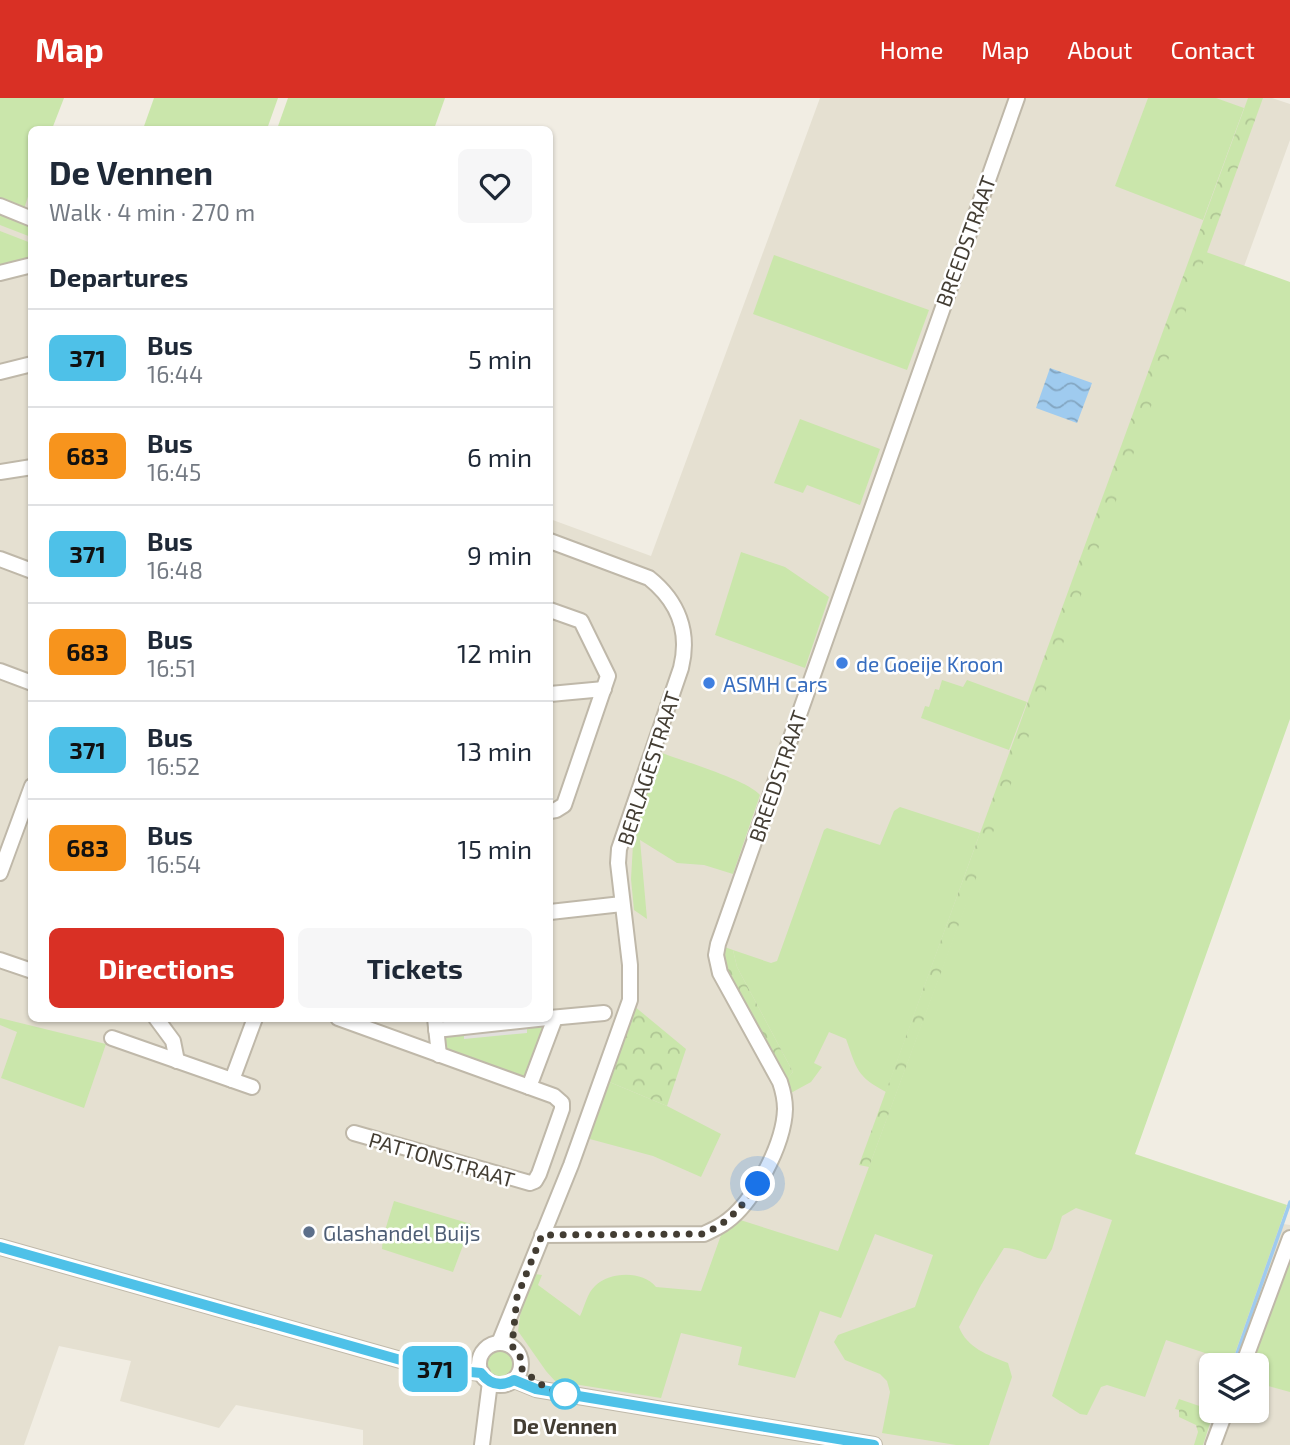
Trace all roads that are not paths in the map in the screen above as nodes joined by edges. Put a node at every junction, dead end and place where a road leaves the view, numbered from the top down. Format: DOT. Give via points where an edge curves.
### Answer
graph roads {
  1 [pos="1017,98"];
  2 [pos="0,206"];
  3 [pos="28,217"];
  4 [pos="28,266"];
  5 [pos="0,272"];
  6 [pos="28,365"];
  7 [pos="0,372"];
  8 [pos="28,468"];
  9 [pos="0,472"];
  10 [pos="553,542"];
  11 [pos="0,559"];
  12 [pos="28,570"];
  13 [pos="553,611"];
  14 [pos="0,671"];
  15 [pos="28,682"];
  16 [pos="604,689"];
  17 [pos="553,694"];
  18 [pos="28,797"];
  19 [pos="553,810"];
  20 [pos="0,873"];
  21 [pos="622,904"];
  22 [pos="553,912"];
  23 [pos="0,960"];
  24 [pos="28,970"];
  25 [pos="604,1013"];
  26 [pos="553,1018"];
  27 [pos="159,1022"];
  28 [pos="254,1022"];
  29 [pos="349,1022"];
  30 [pos="474,1022"];
  31 [pos="550,1022"];
  32 [pos="435,1024"];
  33 [pos="112,1038"];
  34 [pos="439,1055"];
  35 [pos="177,1061"];
  36 [pos="232,1080"];
  37 [pos="252,1087"];
  38 [pos="529,1087"];
  39 [pos="354,1133"];
  40 [pos="542,1235"];
  41 [pos="1290,1238"];
  42 [pos="0,1247"];
  43 [pos="505,1345"];
  44 [pos="1247,1353"];
  45 [pos="481,1356"];
  46 [pos="448,1370"];
  47 [pos="518,1374"];
  48 [pos="486,1378"];
  49 [pos="1221,1423"];
  50 [pos="482,1445"];
  51 [pos="874,1445"];
  52 [pos="1213,1445"];
  1 -- 40 [label="street, BREEDSTRAAT" via="718,944 720,973 784,1094 780,1133 767,1167 737,1212 704,1234"];
  2 -- 3 [label="street"];
  4 -- 5 [label="street"];
  6 -- 7 [label="street"];
  8 -- 9 [label="street"];
  10 -- 21 [label="street, BERLAGESTRAAT" via="649,578 667,594 680,619 685,644 620,849"];
  11 -- 12 [label="street"];
  13 -- 16 [label="street" via="581,621 608,676"];
  14 -- 15 [label="street"];
  16 -- 17 [label="street"];
  16 -- 19 [label="street" via="564,805"];
  18 -- 20 [label="street"];
  21 -- 22 [label="street"];
  21 -- 40 [label="street, BERLAGESTRAAT" via="630,1000"];
  23 -- 24 [label="street"];
  25 -- 26 [label="street"];
  27 -- 35 [label="street" via="173,1041"];
  28 -- 36 [label="street"];
  29 -- 34 [label="street"];
  30 -- 32 [label="street"];
  31 -- 38 [label="street"];
  32 -- 34 [label="street"];
  33 -- 35 [label="street"];
  34 -- 38 [label="street"];
  35 -- 36 [label="street"];
  36 -- 37 [label="street"];
  38 -- 39 [label="street, PATTONSTRAAT" via="559,1098 562,1109 539,1174 530,1183"];
  40 -- 43 [label="street, BERLAGESTRAAT" via="508,1317"];
  41 -- 44 [label="street"];
  42 -- 46 [label="street"];
  43 -- 45 [label="street" via="488,1347"];
  43 -- 47 [label="street" via="520,1355"];
  45 -- 46 [label="street"];
  45 -- 48 [label="street"];
  46 -- 48 [label="street"];
  47 -- 48 [label="street" via="499,1385"];
  47 -- 51 [label="street" via="536,1389"];
  48 -- 50 [label="street"];
  49 -- 52 [label="street"];
}
